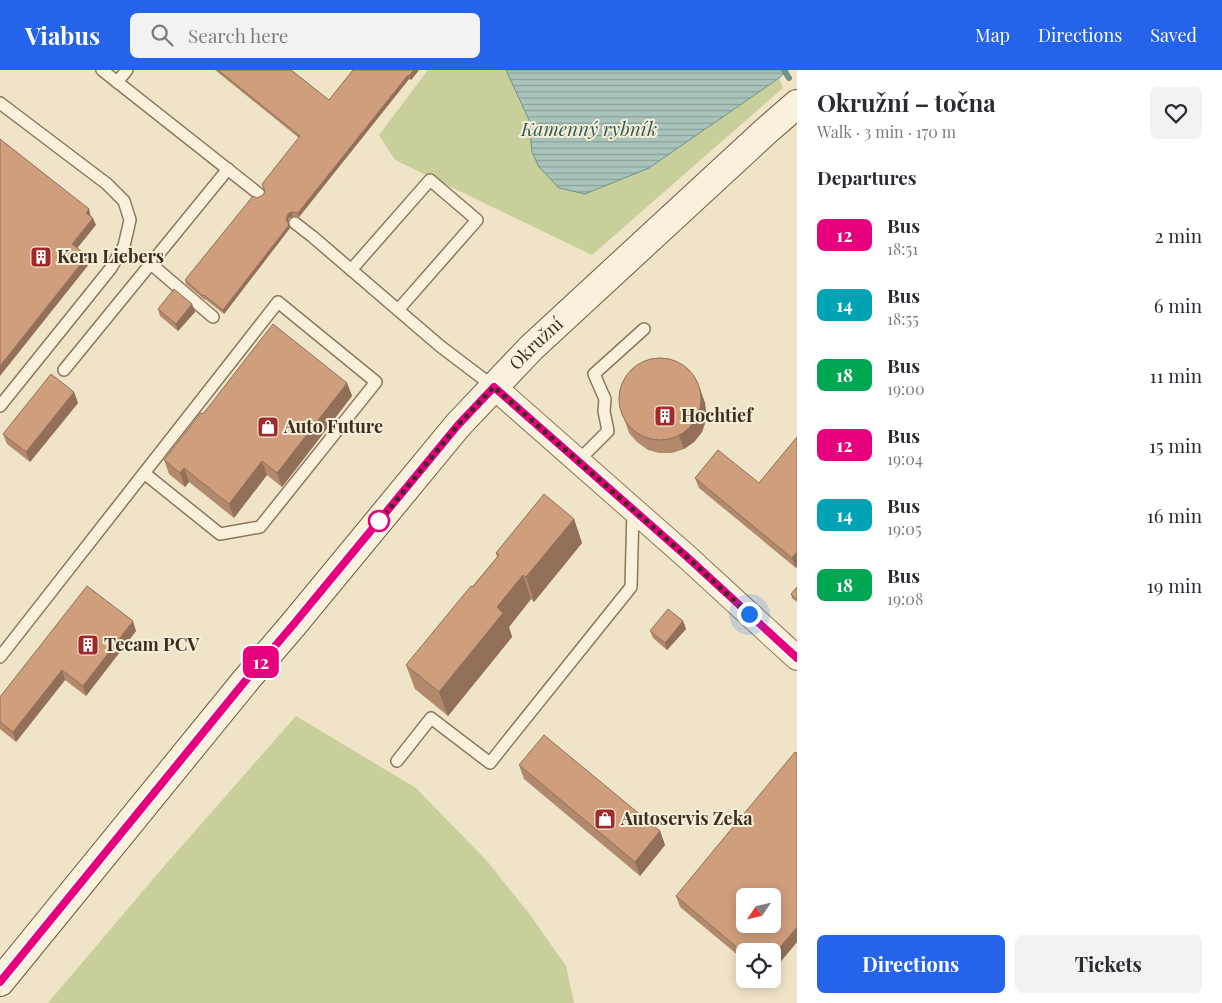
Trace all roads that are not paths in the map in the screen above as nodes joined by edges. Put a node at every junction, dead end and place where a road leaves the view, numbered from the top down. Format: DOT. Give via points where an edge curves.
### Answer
graph roads {
  1 [pos="102,70"];
  2 [pos="127,70"];
  3 [pos="117,82"];
  4 [pos="0,103"];
  5 [pos="797,104"];
  6 [pos="228,169"];
  7 [pos="259,194"];
  8 [pos="294,222"];
  9 [pos="151,264"];
  10 [pos="351,270"];
  11 [pos="398,310"];
  12 [pos="213,317"];
  13 [pos="644,329"];
  14 [pos="64,370"];
  15 [pos="494,387"];
  16 [pos="0,406"];
  17 [pos="578,461"];
  18 [pos="144,473"];
  19 [pos="633,509"];
  20 [pos="0,657"];
  21 [pos="797,658"];
  22 [pos="397,761"];
  23 [pos="0,982"];
  1 -- 3 [label="lane"];
  2 -- 3 [label="lane"];
  3 -- 6 [label="lane"];
  4 -- 16 [label="lane" via="107,184 124,201 130,220 124,246 111,268"];
  5 -- 15 [label="main road, Okružní" via="531,348"];
  6 -- 7 [label="lane"];
  6 -- 9 [label="lane"];
  8 -- 10 [label="lane"];
  9 -- 12 [label="lane"];
  9 -- 14 [label="lane"];
  10 -- 11 [label="lane"];
  10 -- 11 [label="lane" via="430,180 470,214 477,220"];
  11 -- 15 [label="lane"];
  13 -- 17 [label="lane" via="594,374 606,399 604,411 608,430"];
  15 -- 17 [label="street"];
  15 -- 23 [label="main road, Okružní" via="458,425 246,680"];
  17 -- 19 [label="street"];
  18 -- 18 [label="lane" via="278,302 376,382 260,527 220,534"];
  18 -- 20 [label="lane"];
  19 -- 21 [label="street"];
  19 -- 22 [label="lane" via="631,587 490,762 431,718"];
}
